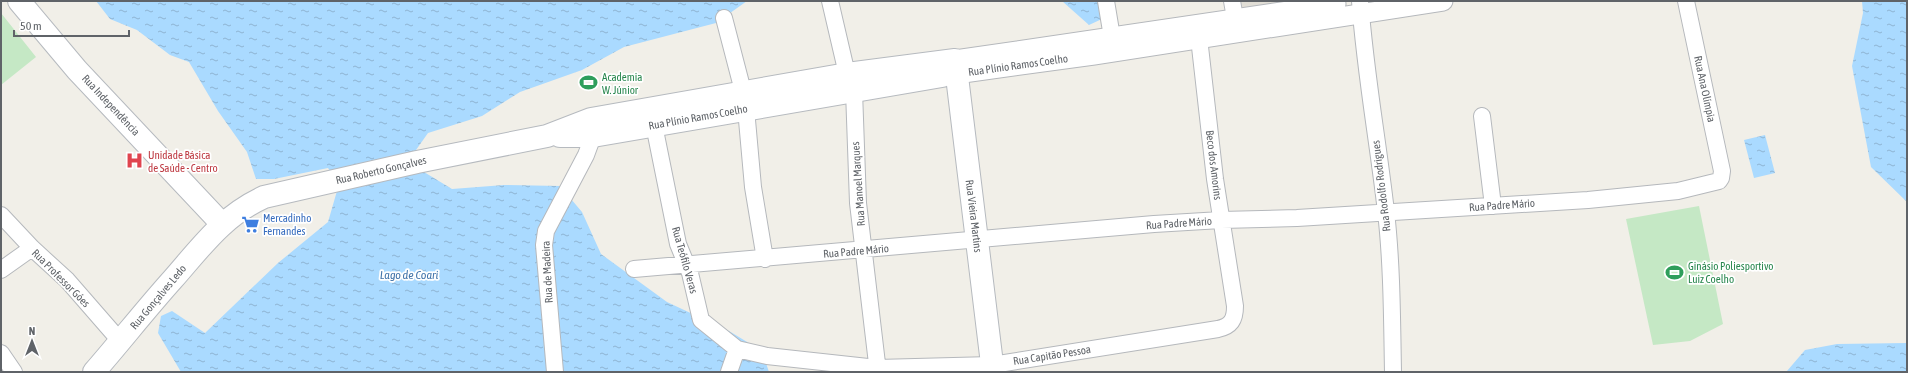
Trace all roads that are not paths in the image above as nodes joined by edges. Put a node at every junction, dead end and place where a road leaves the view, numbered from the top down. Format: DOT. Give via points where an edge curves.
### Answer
graph roads {
  1 [pos="19,1"];
  2 [pos="830,1"];
  3 [pos="1106,1"];
  4 [pos="1443,1"];
  5 [pos="1686,1"];
  6 [pos="1360,5"];
  7 [pos="1233,9"];
  8 [pos="724,18"];
  9 [pos="1112,37"];
  10 [pos="1199,38"];
  11 [pos="956,67"];
  12 [pos="850,83"];
  13 [pos="744,100"];
  14 [pos="1482,116"];
  15 [pos="654,125"];
  16 [pos="592,127"];
  17 [pos="1722,178"];
  18 [pos="1493,206"];
  19 [pos="1386,213"];
  20 [pos="1,215"];
  21 [pos="1221,220"];
  22 [pos="222,224"];
  23 [pos="977,239"];
  24 [pos="32,248"];
  25 [pos="864,250"];
  26 [pos="765,259"];
  27 [pos="686,264"];
  28 [pos="634,269"];
  29 [pos="1,270"];
  30 [pos="1235,315"];
  31 [pos="121,342"];
  32 [pos="738,349"];
  33 [pos="1,353"];
  34 [pos="766,356"];
  35 [pos="993,368"];
  36 [pos="878,370"];
  37 [pos="14,372"];
  38 [pos="94,372"];
  39 [pos="555,372"];
  40 [pos="729,372"];
  41 [pos="1393,372"];
  1 -- 22 [label="main road, Rua Independência" via="78,70"];
  2 -- 12 [label="street, Rua Manoel Marques"];
  3 -- 9 [label="street"];
  4 -- 6 [label="street, Rua Plínio Ramos Coelho"];
  5 -- 17 [label="street, Rua Ana Olímpia"];
  6 -- 7 [label="street, Rua Plínio Ramos Coelho"];
  6 -- 10 [label="street, Rua Plínio Ramos Coelho"];
  6 -- 19 [label="street, Rua Rodolfo Rodrigues" via="1368,90"];
  7 -- 9 [label="street, Rua Plínio Ramos Coelho"];
  8 -- 13 [label="street"];
  9 -- 11 [label="street, Rua Plínio Ramos Coelho"];
  10 -- 11 [label="street, Rua Plínio Ramos Coelho"];
  10 -- 21 [label="street, Beco dos Amorins"];
  11 -- 12 [label="main road, Rua Plínio Ramos Coelho"];
  11 -- 23 [label="main road, Rua Vieira Martins"];
  12 -- 13 [label="main road, Rua Plínio Ramos Coelho"];
  12 -- 25 [label="street, Rua Manoel Marques" via="858,203"];
  13 -- 15 [label="main road, Rua Plínio Ramos Coelho"];
  13 -- 16 [label="main road, Rua Plínio Ramos Coelho"];
  13 -- 26 [label="street" via="753,187"];
  14 -- 18 [label="street"];
  15 -- 16 [label="main road, Rua Plínio Ramos Coelho"];
  15 -- 27 [label="street, Rua Teófilo Veras" via="678,244"];
  16 -- 22 [label="main road, Rua Roberto Gonçalves" via="417,162 264,198 246,205"];
  16 -- 39 [label="street, Rua de Madeira" via="586,155 546,231 544,245"];
  17 -- 18 [label="street, Rua Padre Mário" via="1719,182 1678,191"];
  18 -- 19 [label="street, Rua Padre Mário"];
  19 -- 21 [label="street, Rua Padre Mário"];
  19 -- 41 [label="street, Rua Rodolfo Rodrigues" via="1392,302"];
  20 -- 24 [label="street, Rua Professor Góes"];
  21 -- 23 [label="street, Rua Padre Mário"];
  21 -- 30 [label="street, Beco dos Amorins"];
  22 -- 31 [label="main road, Rua Gonçalves Ledo" via="153,301"];
  23 -- 25 [label="street, Rua Padre Mário"];
  23 -- 35 [label="main road, Rua Vieira Martins"];
  24 -- 29 [label="street"];
  24 -- 31 [label="street, Rua Professor Góes" via="67,280"];
  25 -- 26 [label="street, Rua Padre Mário"];
  25 -- 36 [label="street, Rua Manoel Marques"];
  26 -- 27 [label="street, Rua Padre Mário"];
  27 -- 28 [label="street, Rua Padre Mário"];
  27 -- 32 [label="street, Rua Teófilo Veras" via="701,320"];
  30 -- 35 [label="street, Rua Capitão Pessoa" via="1226,327 1218,329"];
  31 -- 38 [label="main road, Rua Gonçalves Ledo"];
  32 -- 34 [label="street, Rua Teófilo Veras"];
  32 -- 40 [label="street"];
  33 -- 37 [label="street"];
  34 -- 36 [label="street, Rua Capitão Pessoa"];
  35 -- 36 [label="street, Rua Capitão Pessoa"];
}
